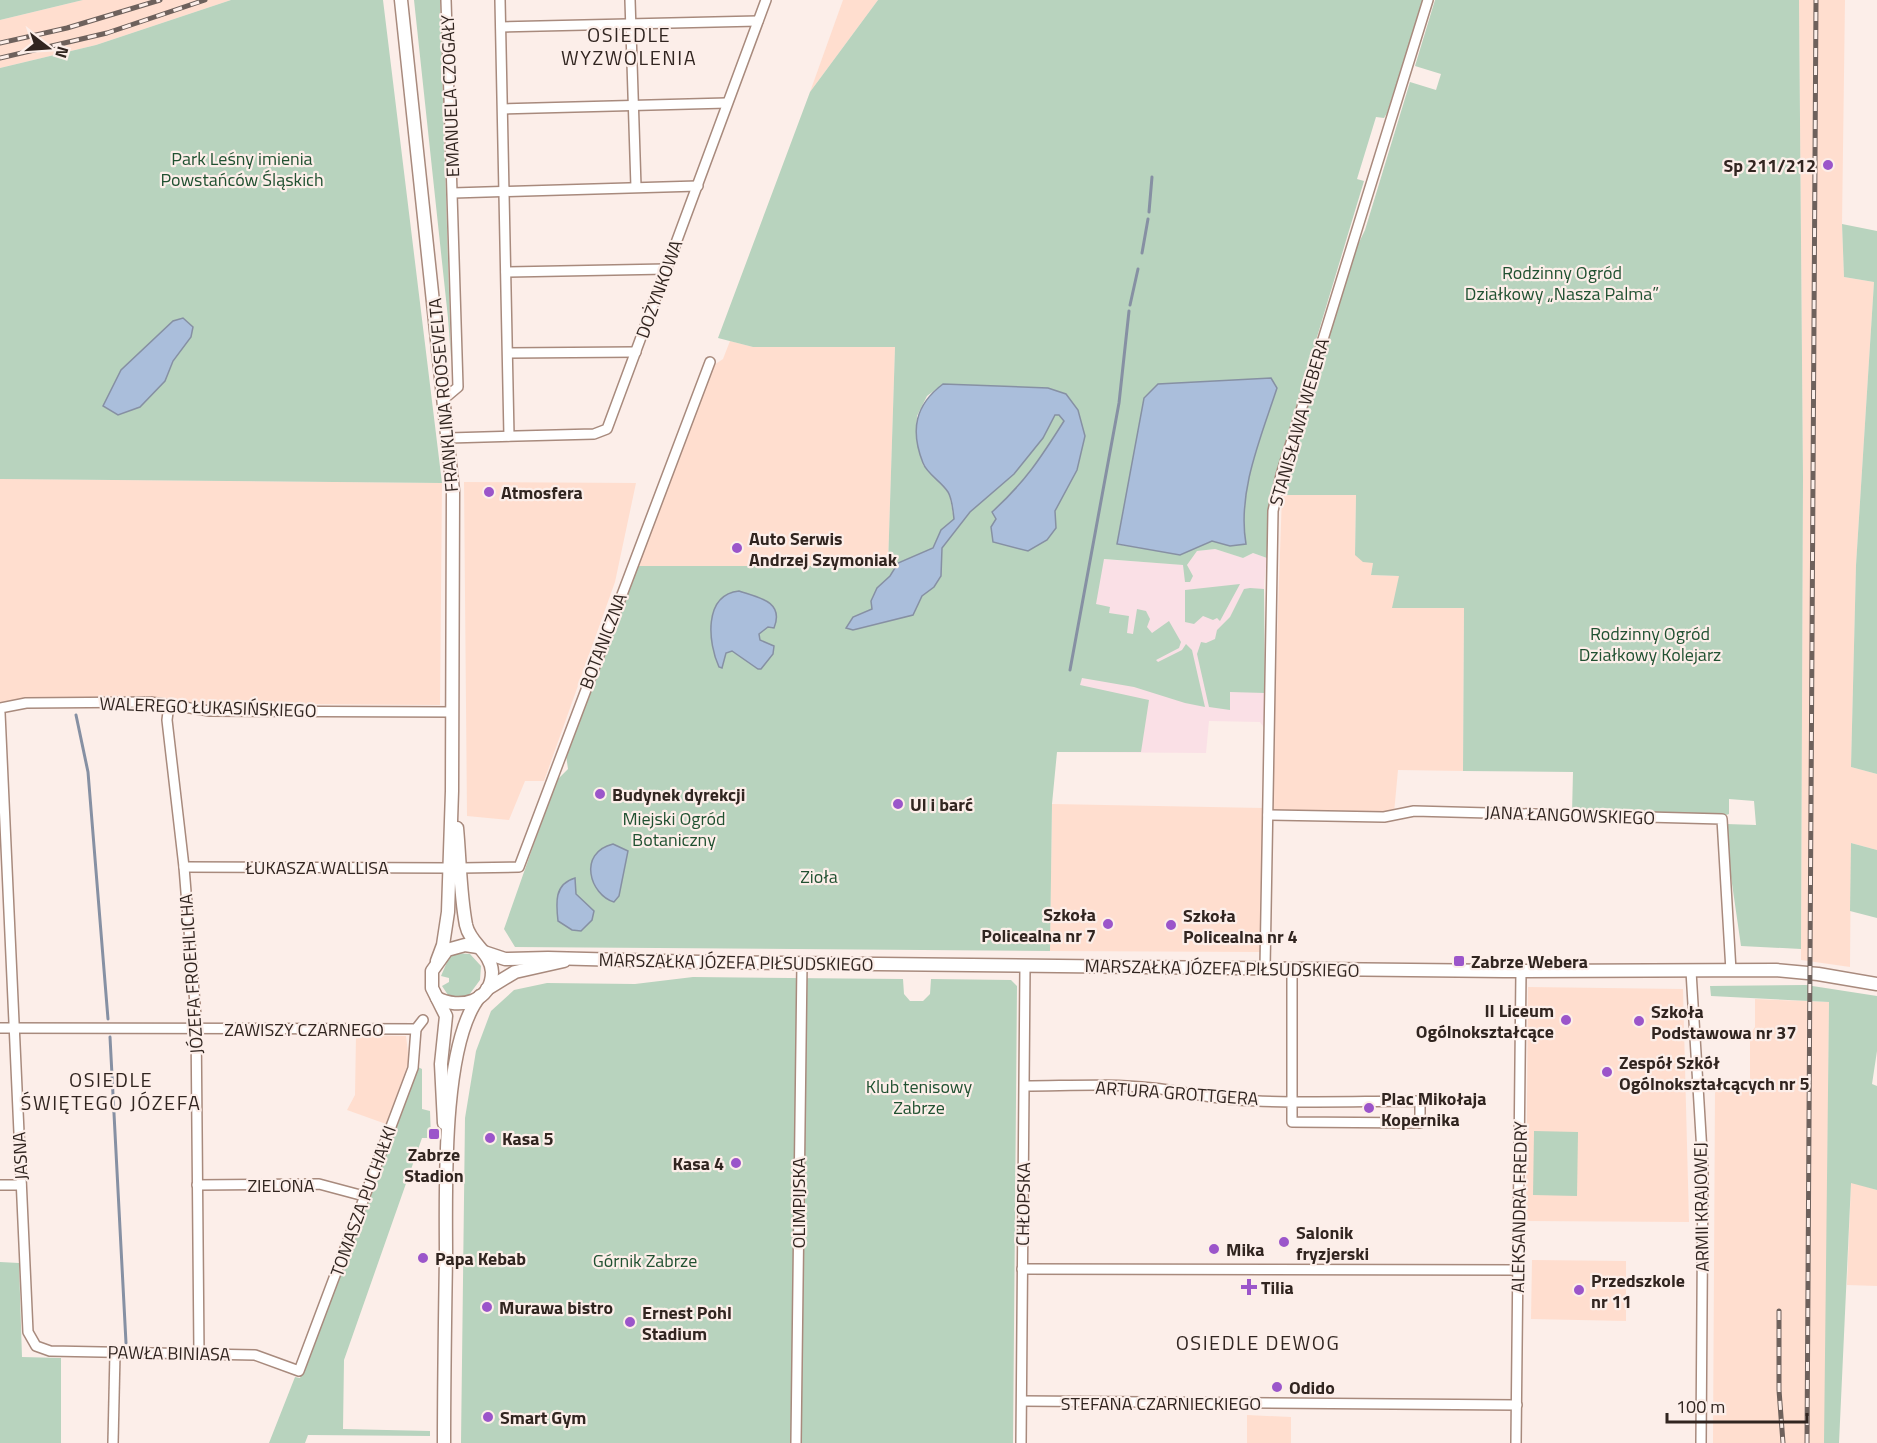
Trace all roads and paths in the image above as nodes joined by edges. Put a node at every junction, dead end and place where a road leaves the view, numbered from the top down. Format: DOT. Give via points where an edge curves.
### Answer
graph roads {
  1 [pos="401,0"];
  2 [pos="446,0"];
  3 [pos="500,0"];
  4 [pos="630,0"];
  5 [pos="766,0"];
  6 [pos="1428,0"];
  7 [pos="758,21"];
  8 [pos="631,24"];
  9 [pos="501,27"];
  10 [pos="727,103"];
  11 [pos="633,106"];
  12 [pos="503,109"];
  13 [pos="698,186"];
  14 [pos="636,187"];
  15 [pos="505,191"];
  16 [pos="453,193"];
  17 [pos="666,269"];
  18 [pos="506,273"];
  19 [pos="636,352"];
  20 [pos="508,353"];
  21 [pos="710,362"];
  22 [pos="446,398"];
  23 [pos="509,436"];
  24 [pos="449,438"];
  25 [pos="169,704"];
  26 [pos="0,710"];
  27 [pos="453,712"];
  28 [pos="1268,815"];
  29 [pos="3,866"];
  30 [pos="184,867"];
  31 [pos="455,868"];
  32 [pos="481,950"];
  33 [pos="565,960"];
  34 [pos="437,961"];
  35 [pos="802,963"];
  36 [pos="1025,966"];
  37 [pos="1264,968"];
  38 [pos="1293,969"];
  39 [pos="1521,970"];
  40 [pos="1691,971"];
  41 [pos="1731,971"];
  42 [pos="1877,984"];
  43 [pos="484,993"];
  44 [pos="437,998"];
  45 [pos="423,1020"];
  46 [pos="0,1028"];
  47 [pos="14,1028"];
  48 [pos="197,1029"];
  49 [pos="417,1029"];
  50 [pos="1025,1086"];
  51 [pos="1292,1100"];
  52 [pos="447,1154"];
  53 [pos="0,1185"];
  54 [pos="21,1185"];
  55 [pos="197,1185"];
  56 [pos="364,1196"];
  57 [pos="1022,1269"];
  58 [pos="1518,1270"];
  59 [pos="36,1346"];
  60 [pos="115,1353"];
  61 [pos="199,1354"];
  62 [pos="300,1371"];
  63 [pos="1022,1401"];
  64 [pos="1517,1405"];
  65 [pos="113,1443"];
  66 [pos="444,1443"];
  67 [pos="796,1443"];
  68 [pos="1021,1443"];
  69 [pos="1516,1443"];
  70 [pos="1701,1443"];
  1 -- 22 [label="street, FRANKLINA ROOSEVELTA"];
  2 -- 16 [label="street, EMANUELA CZOGAŁY"];
  3 -- 9 [label="street"];
  4 -- 8 [label="street"];
  5 -- 7 [label="street, DOŻYNKOWA"];
  6 -- 28 [label="street, STANISŁAWA WEBERA" via="1278,489 1271,553"];
  7 -- 8 [label="street"];
  7 -- 10 [label="street, DOŻYNKOWA"];
  8 -- 9 [label="street"];
  8 -- 11 [label="street"];
  9 -- 12 [label="street"];
  10 -- 11 [label="street"];
  10 -- 13 [label="street, DOŻYNKOWA"];
  11 -- 12 [label="street"];
  11 -- 14 [label="street"];
  12 -- 15 [label="street"];
  13 -- 14 [label="street, EMANUELA CZOGAŁY"];
  13 -- 17 [label="street, DOŻYNKOWA"];
  14 -- 15 [label="street, EMANUELA CZOGAŁY"];
  15 -- 16 [label="street, EMANUELA CZOGAŁY"];
  15 -- 18 [label="street"];
  16 -- 22 [label="street, EMANUELA CZOGAŁY" via="458,387"];
  17 -- 18 [label="street"];
  17 -- 19 [label="street, DOŻYNKOWA"];
  18 -- 20 [label="street"];
  19 -- 20 [label="street"];
  19 -- 23 [label="street, DOŻYNKOWA" via="611,423 602,433"];
  20 -- 23 [label="street"];
  21 -- 31 [label="street, BOTANICZNA" via="519,867"];
  22 -- 24 [label="street, FRANKLINA ROOSEVELTA"];
  23 -- 24 [label="street, DOŻYNKOWA"];
  24 -- 27 [label="street, FRANKLINA ROOSEVELTA" via="453,491"];
  25 -- 26 [label="street, WALEREGO ŁUKASIŃSKIEGO" via="26,703"];
  25 -- 27 [label="street, WALEREGO ŁUKASIŃSKIEGO" via="240,712"];
  25 -- 30 [label="street, JÓZEFA FROEHLICHA" via="167,720"];
  26 -- 29 [label="street, JASNA"];
  27 -- 31 [label="street, FRANKLINA ROOSEVELTA"];
  28 -- 37 [label="street, STANISŁAWA WEBERA"];
  28 -- 41 [label="street, JANA ŁANGOWSKIEGO" via="1384,817 1414,812 1722,819"];
  29 -- 47 [label="street, JASNA"];
  30 -- 31 [label="street, ŁUKASZA WALLISA"];
  30 -- 48 [label="street, JÓZEFA FROEHLICHA"];
  31 -- 32 [label="street, FRANKLINA ROOSEVELTA" via="466,926"];
  31 -- 34 [label="street, FRANKLINA ROOSEVELTA"];
  32 -- 33 [label="street, MARSZAŁKA JÓZEFA PIŁSUDSKIEGO" via="498,959"];
  32 -- 34 [label="street" via="465,945 452,948"];
  32 -- 43 [label="street" via="492,970"];
  33 -- 35 [label="street, MARSZAŁKA JÓZEFA PIŁSUDSKIEGO"];
  33 -- 43 [label="street, MARSZAŁKA JÓZEFA PIŁSUDSKIEGO" via="515,972"];
  34 -- 44 [label="street" via="431,978"];
  35 -- 36 [label="street, MARSZAŁKA JÓZEFA PIŁSUDSKIEGO"];
  35 -- 67 [label="street, OLIMPIJSKA"];
  36 -- 37 [label="street, MARSZAŁKA JÓZEFA PIŁSUDSKIEGO"];
  36 -- 50 [label="street, CHŁOPSKA"];
  37 -- 38 [label="street, MARSZAŁKA JÓZEFA PIŁSUDSKIEGO"];
  38 -- 39 [label="street, MARSZAŁKA JÓZEFA PIŁSUDSKIEGO"];
  38 -- 51 [label="street"];
  39 -- 40 [label="street, MARSZAŁKA JÓZEFA PIŁSUDSKIEGO"];
  39 -- 58 [label="street, ALEKSANDRA FREDRY"];
  40 -- 41 [label="street, MARSZAŁKA JÓZEFA PIŁSUDSKIEGO"];
  40 -- 70 [label="street, ARMII KRAJOWEJ" via="1703,1154"];
  41 -- 42 [label="street, MARSZAŁKA JÓZEFA PIŁSUDSKIEGO" via="1818,974"];
  43 -- 44 [label="street" via="459,1005"];
  43 -- 52 [label="street" via="471,1009 454,1070"];
  44 -- 52 [label="street" via="446,1016 440,1083"];
  45 -- 49 [label="street"];
  46 -- 47 [label="street, ZAWISZY CZARNEGO"];
  47 -- 48 [label="street, ZAWISZY CZARNEGO"];
  47 -- 54 [label="street, JASNA"];
  48 -- 49 [label="street, ZAWISZY CZARNEGO"];
  48 -- 55 [label="street, JÓZEFA FROEHLICHA"];
  49 -- 56 [label="street, TOMASZA PUCHAŁKI" via="412,1068"];
  50 -- 51 [label="street, ARTURA GROTTGERA" via="1151,1087 1237,1100"];
  50 -- 57 [label="street, CHŁOPSKA"];
  51 -- 51 [label="street" via="1420,1101 1420,1123 1292,1122"];
  52 -- 66 [label="street"];
  53 -- 54 [label="street"];
  54 -- 59 [label="street, JASNA" via="28,1332"];
  55 -- 56 [label="street, ZIELONA" via="319,1184"];
  55 -- 61 [label="street, JÓZEFA FROEHLICHA"];
  56 -- 62 [label="street, TOMASZA PUCHAŁKI"];
  57 -- 58 [label="street"];
  57 -- 63 [label="street, CHŁOPSKA"];
  58 -- 64 [label="street, ALEKSANDRA FREDRY"];
  59 -- 60 [label="street, PAWŁA BINIASA" via="46,1350"];
  60 -- 61 [label="street, PAWŁA BINIASA"];
  60 -- 65 [label="street"];
  61 -- 62 [label="street, PAWŁA BINIASA" via="255,1355"];
  63 -- 64 [label="street, STEFANA CZARNIECKIEGO"];
  63 -- 68 [label="street, CHŁOPSKA"];
  64 -- 69 [label="street, ALEKSANDRA FREDRY"];
}
